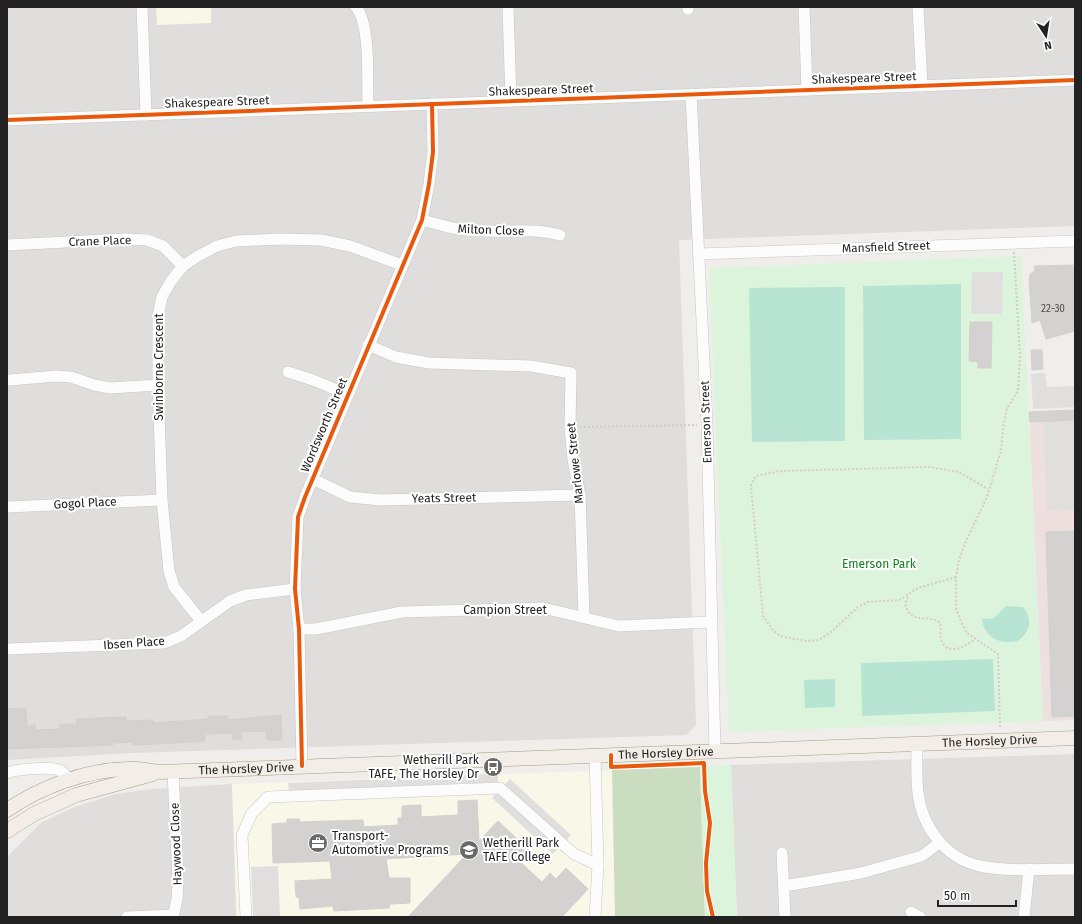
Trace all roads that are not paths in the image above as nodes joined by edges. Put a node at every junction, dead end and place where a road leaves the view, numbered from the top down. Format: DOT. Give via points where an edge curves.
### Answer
graph roads {
  1 [pos="142,7"];
  2 [pos="356,7"];
  3 [pos="508,7"];
  4 [pos="804,7"];
  5 [pos="918,7"];
  6 [pos="1075,80"];
  7 [pos="922,86"];
  8 [pos="806,90"];
  9 [pos="691,94"];
  10 [pos="511,101"];
  11 [pos="432,104"];
  12 [pos="368,106"];
  13 [pos="146,115"];
  14 [pos="7,120"];
  15 [pos="422,220"];
  16 [pos="560,235"];
  17 [pos="1075,241"];
  18 [pos="7,245"];
  19 [pos="698,254"];
  20 [pos="402,265"];
  21 [pos="183,266"];
  22 [pos="368,345"];
  23 [pos="288,372"];
  24 [pos="10,380"];
  25 [pos="158,385"];
  26 [pos="347,394"];
  27 [pos="312,479"];
  28 [pos="580,495"];
  29 [pos="162,500"];
  30 [pos="7,507"];
  31 [pos="295,590"];
  32 [pos="584,616"];
  33 [pos="201,621"];
  34 [pos="710,622"];
  35 [pos="299,629"];
  36 [pos="7,649"];
  37 [pos="1075,738"];
  38 [pos="916,744"];
  39 [pos="715,751"];
  40 [pos="595,756"];
  41 [pos="302,766"];
  42 [pos="167,771"];
  43 [pos="7,773"];
  44 [pos="70,780"];
  45 [pos="7,810"];
  46 [pos="7,831"];
  47 [pos="939,843"];
  48 [pos="782,853"];
  49 [pos="598,865"];
  50 [pos="1029,869"];
  51 [pos="1075,869"];
  52 [pos="784,886"];
  53 [pos="173,916"];
  54 [pos="127,917"];
  55 [pos="246,917"];
  56 [pos="595,917"];
  57 [pos="785,917"];
  58 [pos="1024,917"];
  1 -- 13 [label="street"];
  2 -- 12 [label="street" via="366,31"];
  3 -- 10 [label="street"];
  4 -- 8 [label="street"];
  5 -- 7 [label="street"];
  6 -- 7 [label="street, Shakespeare Street"];
  7 -- 8 [label="street, Shakespeare Street"];
  8 -- 9 [label="street, Shakespeare Street"];
  9 -- 10 [label="street, Shakespeare Street"];
  9 -- 19 [label="street, Emerson Street"];
  10 -- 11 [label="street, Shakespeare Street"];
  11 -- 12 [label="street, Shakespeare Street"];
  11 -- 15 [label="street, Wordsworth Street" via="433,152 430,184"];
  12 -- 13 [label="street, Shakespeare Street"];
  13 -- 14 [label="street, Shakespeare Street"];
  15 -- 16 [label="street, Milton Close" via="478,232 544,231"];
  15 -- 20 [label="street, Wordsworth Street"];
  17 -- 19 [label="street, Mansfield Street"];
  18 -- 21 [label="street, Crane Place" via="146,240 163,246"];
  19 -- 34 [label="street, Emerson Street" via="707,424"];
  20 -- 21 [label="street, Swinborne Crescent" via="350,246 321,240 280,239 217,246"];
  20 -- 22 [label="street, Wordsworth Street"];
  21 -- 25 [label="street, Swinborne Crescent" via="171,280 162,297 158,316"];
  22 -- 26 [label="street, Wordsworth Street"];
  22 -- 28 [label="street, Marlowe Street" via="396,357 429,363 531,366 571,373 570,427"];
  23 -- 26 [label="street"];
  24 -- 25 [label="street" via="56,376 71,377 110,388"];
  25 -- 29 [label="street, Swinborne Crescent"];
  26 -- 27 [label="street, Wordsworth Street"];
  27 -- 28 [label="street, Yeats Street" via="350,497 380,500"];
  27 -- 31 [label="street, Wordsworth Street" via="298,517"];
  28 -- 32 [label="street, Marlowe Street"];
  29 -- 30 [label="street, Gogol Place"];
  29 -- 33 [label="street, Swinborne Crescent" via="168,571 174,587"];
  31 -- 33 [label="street, Ibsen Place" via="246,595"];
  31 -- 35 [label="street, Wordsworth Street"];
  32 -- 34 [label="street, Campion Street" via="619,626"];
  32 -- 35 [label="street, Campion Street" via="543,608 402,612 316,629"];
  33 -- 36 [label="street, Ibsen Place" via="181,636 164,643"];
  34 -- 39 [label="street, Emerson Street"];
  35 -- 41 [label="street, Wordsworth Street"];
  37 -- 38 [label="main road, The Horsley Drive"];
  38 -- 39 [label="main road, The Horsley Drive"];
  38 -- 47 [label="street" via="921,809"];
  39 -- 40 [label="main road, The Horsley Drive"];
  40 -- 41 [label="main road, The Horsley Drive"];
  40 -- 49 [label="street"];
  41 -- 42 [label="main road, The Horsley Drive"];
  42 -- 44 [label="main road, The Horsley Drive" via="114,770"];
  42 -- 46 [label="main road, The Horsley Drive" via="76,795 34,814"];
  42 -- 53 [label="street, Haywood Close" via="178,880"];
  43 -- 44 [label="street" via="54,769"];
  44 -- 45 [label="main road, The Horsley Drive" via="36,793"];
  47 -- 50 [label="street" via="954,855 979,866"];
  47 -- 52 [label="street" via="922,856 861,873"];
  48 -- 52 [label="street"];
  49 -- 55 [label="street" via="574,854 500,788 268,797 252,813 242,835"];
  49 -- 56 [label="street"];
  50 -- 51 [label="street"];
  50 -- 58 [label="street"];
  52 -- 57 [label="street"];
  53 -- 54 [label="street"];
}
